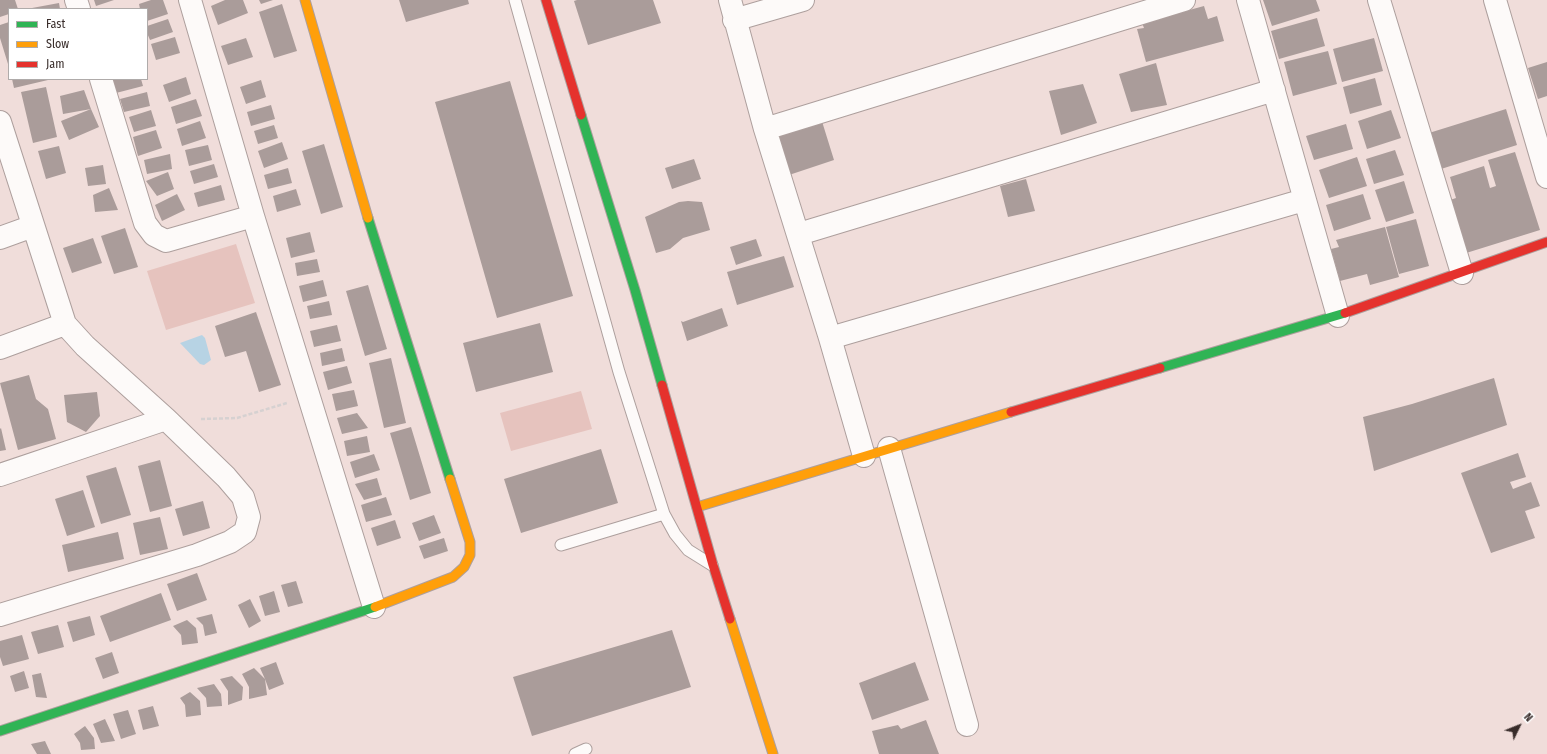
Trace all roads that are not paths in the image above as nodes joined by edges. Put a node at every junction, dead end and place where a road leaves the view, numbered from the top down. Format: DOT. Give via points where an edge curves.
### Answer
graph roads {
  1 [pos="190,0"];
  2 [pos="305,0"];
  3 [pos="514,0"];
  4 [pos="546,0"];
  5 [pos="803,0"];
  6 [pos="1184,0"];
  7 [pos="1248,0"];
  8 [pos="1379,0"];
  9 [pos="1495,0"];
  10 [pos="732,10"];
  11 [pos="101,80"];
  12 [pos="1274,90"];
  13 [pos="1,126"];
  14 [pos="765,129"];
  15 [pos="1547,177"];
  16 [pos="1304,200"];
  17 [pos="253,216"];
  18 [pos="33,226"];
  19 [pos="799,234"];
  20 [pos="0,238"];
  21 [pos="1547,242"];
  22 [pos="1462,273"];
  23 [pos="1338,316"];
  24 [pos="65,324"];
  25 [pos="830,338"];
  26 [pos="0,348"];
  27 [pos="166,419"];
  28 [pos="889,448"];
  29 [pos="864,456"];
  30 [pos="0,475"];
  31 [pos="697,507"];
  32 [pos="664,514"];
  33 [pos="561,546"];
  34 [pos="713,565"];
  35 [pos="374,607"];
  36 [pos="0,615"];
  37 [pos="967,725"];
  38 [pos="0,731"];
  39 [pos="586,749"];
  40 [pos="574,754"];
  41 [pos="773,754"];
  1 -- 17 [label="street"];
  2 -- 35 [label="street" via="370,223 470,542 470,555 464,567 453,577"];
  3 -- 32 [label="lane" via="619,372"];
  4 -- 31 [label="street" via="635,290"];
  5 -- 10 [label="street"];
  6 -- 14 [label="street"];
  7 -- 12 [label="street"];
  8 -- 22 [label="street"];
  9 -- 15 [label="street"];
  10 -- 14 [label="street"];
  11 -- 17 [label="street" via="145,223 154,235 166,241"];
  12 -- 16 [label="street"];
  12 -- 19 [label="street"];
  13 -- 18 [label="street"];
  14 -- 19 [label="street"];
  16 -- 23 [label="street"];
  16 -- 25 [label="street"];
  17 -- 35 [label="street"];
  18 -- 20 [label="street"];
  18 -- 24 [label="street"];
  19 -- 25 [label="street"];
  21 -- 22 [label="street"];
  22 -- 23 [label="street"];
  23 -- 28 [label="street"];
  24 -- 26 [label="street"];
  24 -- 27 [label="street" via="85,346"];
  25 -- 29 [label="street"];
  27 -- 30 [label="street"];
  27 -- 36 [label="street" via="243,497 249,517 245,532 230,542 198,555"];
  28 -- 29 [label="street"];
  28 -- 37 [label="street"];
  29 -- 31 [label="street"];
  31 -- 34 [label="street"];
  32 -- 33 [label="lane"];
  32 -- 34 [label="lane" via="688,550"];
  34 -- 41 [label="street"];
  35 -- 38 [label="street"];
  39 -- 40 [label="lane"];
}
